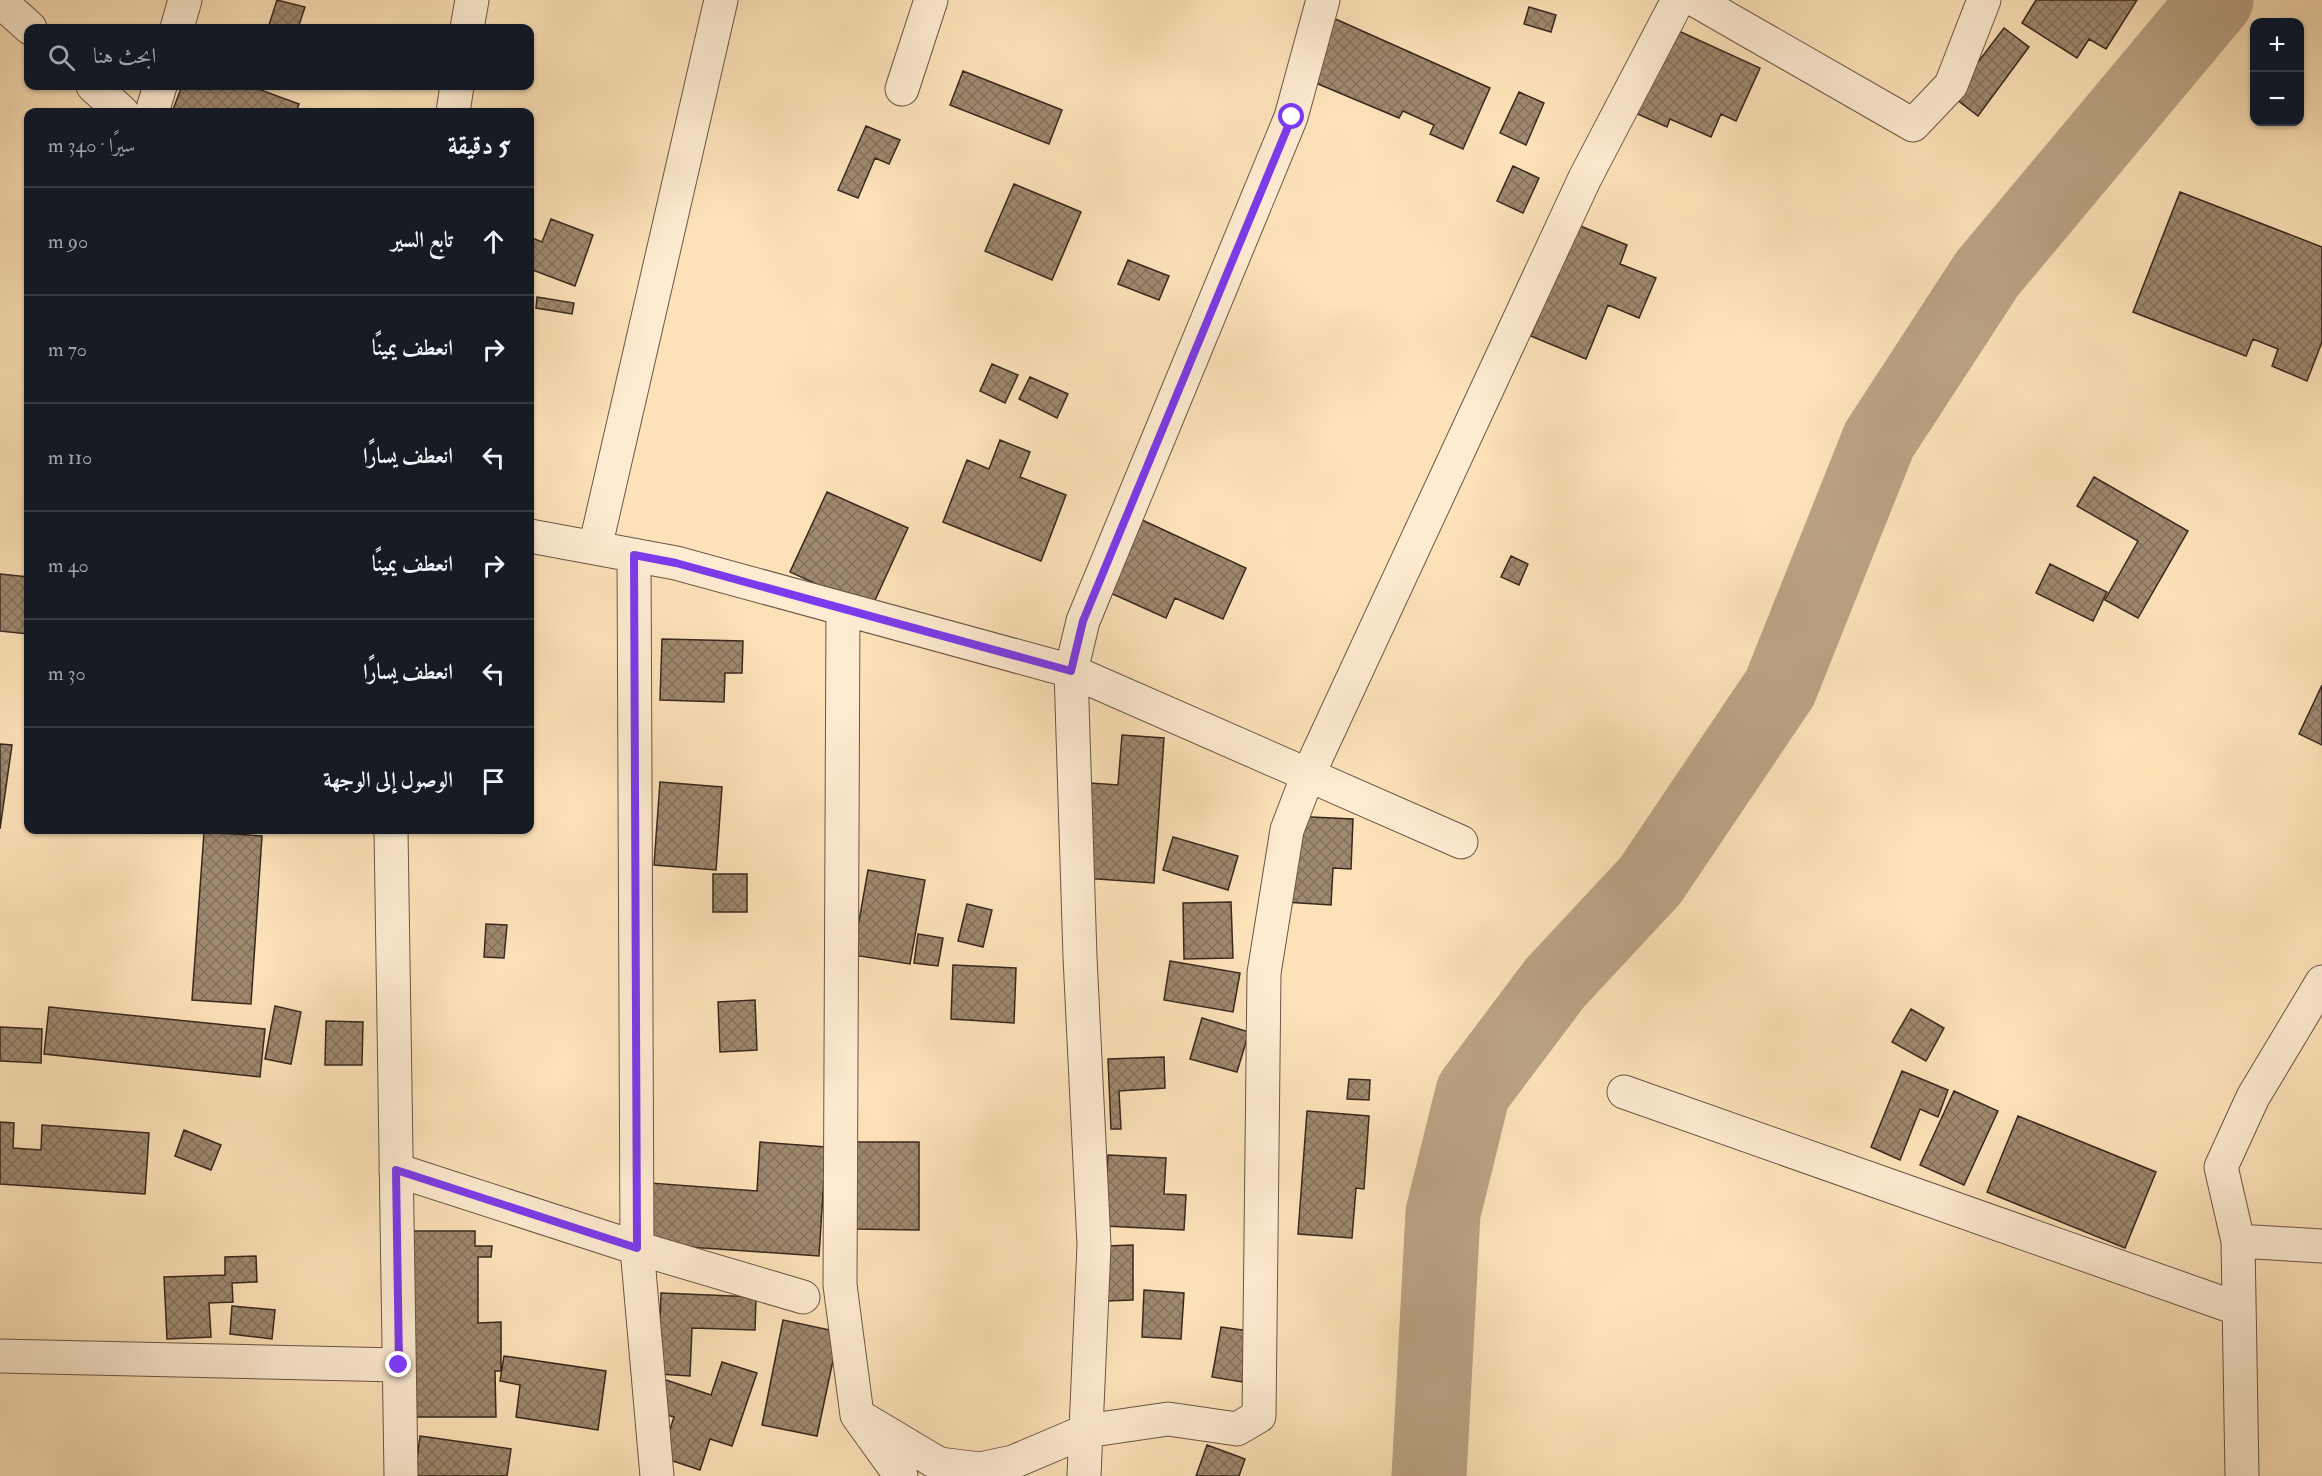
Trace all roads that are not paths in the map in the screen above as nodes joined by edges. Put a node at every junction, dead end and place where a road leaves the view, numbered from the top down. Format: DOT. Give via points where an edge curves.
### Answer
graph roads {
  1 [pos="185,0"];
  2 [pos="472,0"];
  3 [pos="721,0"];
  4 [pos="931,0"];
  5 [pos="1323,0"];
  6 [pos="1678,0"];
  7 [pos="1695,0"];
  8 [pos="1984,0"];
  9 [pos="0,1"];
  10 [pos="26,24"];
  11 [pos="178,24"];
  12 [pos="468,24"];
  13 [pos="902,88"];
  14 [pos="97,90"];
  15 [pos="159,90"];
  16 [pos="456,90"];
  17 [pos="118,108"];
  18 [pos="153,108"];
  19 [pos="454,108"];
  20 [pos="534,537"];
  21 [pos="595,548"];
  22 [pos="634,555"];
  23 [pos="843,609"];
  24 [pos="1071,671"];
  25 [pos="1308,775"];
  26 [pos="391,834"];
  27 [pos="1461,842"];
  28 [pos="2322,982"];
  29 [pos="1624,1092"];
  30 [pos="396,1170"];
  31 [pos="2238,1241"];
  32 [pos="2322,1246"];
  33 [pos="637,1248"];
  34 [pos="803,1296"];
  35 [pos="2239,1309"];
  36 [pos="0,1356"];
  37 [pos="399,1365"];
  38 [pos="857,1415"];
  39 [pos="1086,1431"];
  40 [pos="401,1476"];
  41 [pos="657,1476"];
  42 [pos="901,1476"];
  43 [pos="1084,1476"];
  44 [pos="2242,1476"];
  1 -- 11 [label="street"];
  2 -- 12 [label="street"];
  3 -- 21 [label="street"];
  4 -- 13 [label="street"];
  5 -- 24 [label="street" via="1292,117 1083,621"];
  6 -- 25 [label="street" via="1585,178"];
  7 -- 8 [label="street" via="1913,125 1951,85"];
  9 -- 10 [label="street"];
  14 -- 17 [label="street"];
  15 -- 18 [label="street"];
  16 -- 19 [label="street"];
  20 -- 21 [label="street"];
  21 -- 22 [label="street"];
  22 -- 23 [label="street"];
  22 -- 33 [label="street"];
  23 -- 24 [label="street"];
  23 -- 38 [label="street" via="840,1285"];
  24 -- 25 [label="street"];
  24 -- 39 [label="street" via="1094,1245"];
  25 -- 27 [label="street"];
  25 -- 39 [label="street" via="1287,830 1264,973 1259,1416 1237,1430 1168,1419"];
  26 -- 30 [label="street"];
  28 -- 31 [label="street" via="2253,1097 2221,1167"];
  29 -- 35 [label="street"];
  30 -- 33 [label="street"];
  30 -- 37 [label="street"];
  31 -- 32 [label="street"];
  31 -- 35 [label="street"];
  33 -- 34 [label="street"];
  33 -- 41 [label="street"];
  35 -- 44 [label="street"];
  36 -- 37 [label="street"];
  37 -- 40 [label="street"];
  38 -- 39 [label="street" via="939,1464 980,1469 1013,1462"];
  38 -- 42 [label="street"];
  39 -- 43 [label="street"];
}
